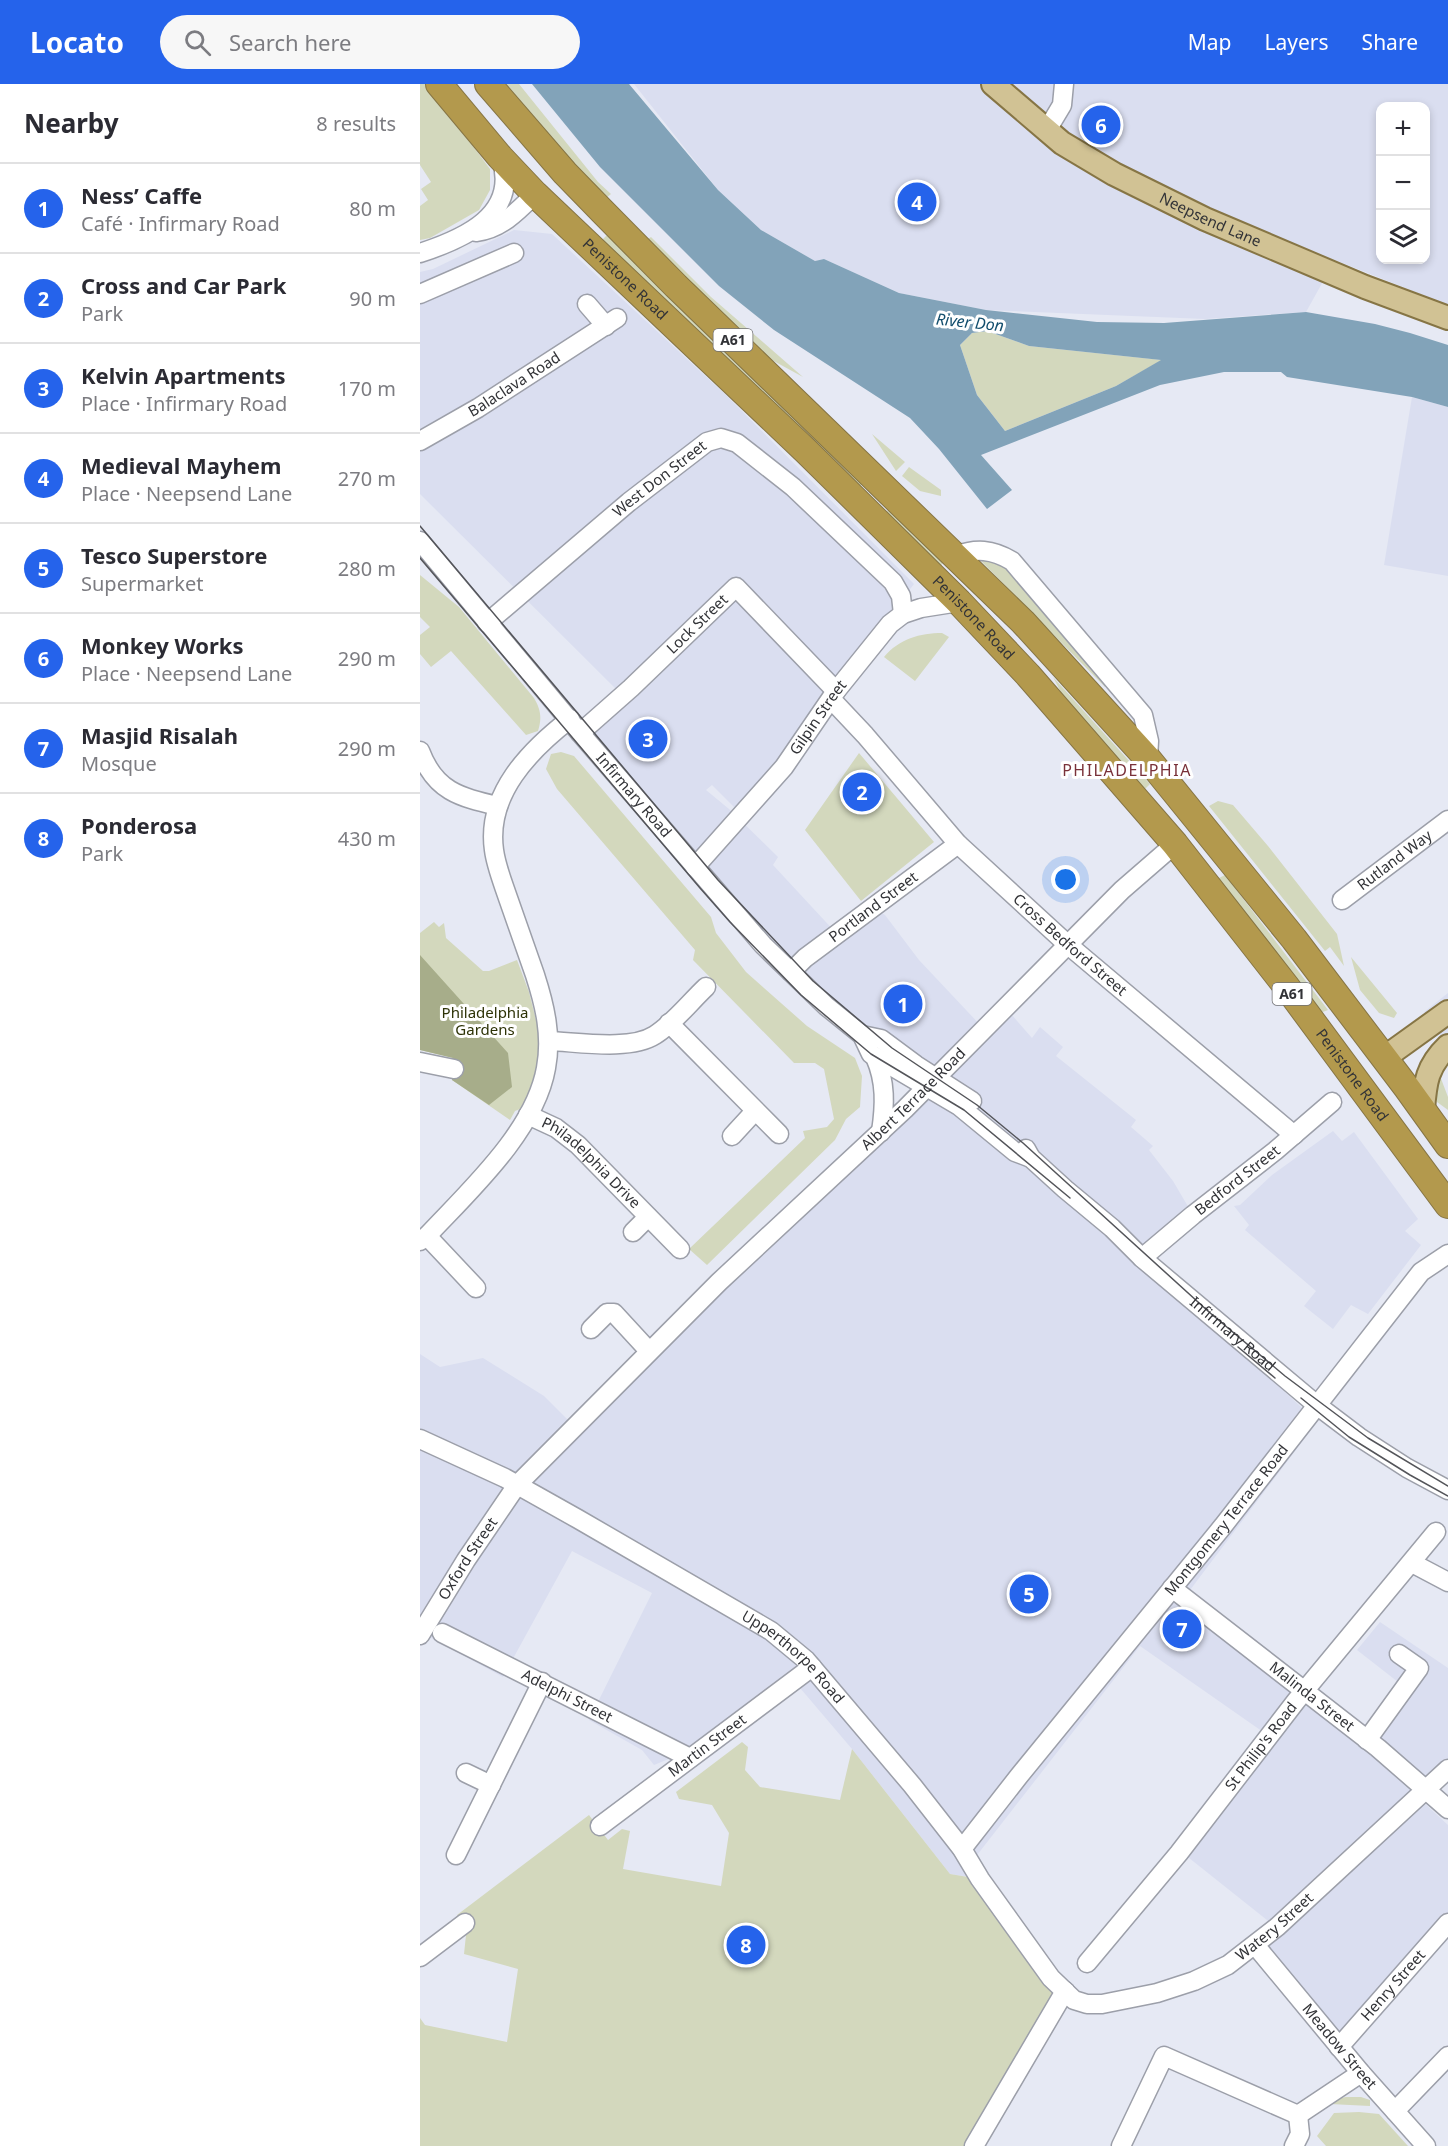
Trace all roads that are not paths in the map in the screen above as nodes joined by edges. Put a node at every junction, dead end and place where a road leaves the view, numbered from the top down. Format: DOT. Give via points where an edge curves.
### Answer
graph roads {
  1 [pos="439,84"];
  2 [pos="488,84"];
  3 [pos="993,84"];
  4 [pos="1064,84"];
  5 [pos="517,119"];
  6 [pos="1047,130"];
  7 [pos="500,157"];
  8 [pos="535,194"];
  9 [pos="471,233"];
  10 [pos="514,253"];
  11 [pos="420,254"];
  12 [pos="420,294"];
  13 [pos="587,304"];
  14 [pos="1448,318"];
  15 [pos="420,441"];
  16 [pos="420,541"];
  17 [pos="955,556"];
  18 [pos="959,602"];
  19 [pos="903,614"];
  20 [pos="977,621"];
  21 [pos="487,623"];
  22 [pos="834,695"];
  23 [pos="575,726"];
  24 [pos="420,751"];
  25 [pos="1148,759"];
  26 [pos="498,806"];
  27 [pos="1448,820"];
  28 [pos="1214,840"];
  29 [pos="958,844"];
  30 [pos="1175,844"];
  31 [pos="695,867"];
  32 [pos="1342,900"];
  33 [pos="1067,944"];
  34 [pos="791,972"];
  35 [pos="706,987"];
  36 [pos="1448,1012"];
  37 [pos="669,1023"];
  38 [pos="862,1035"];
  39 [pos="549,1041"];
  40 [pos="1448,1046"];
  41 [pos="875,1057"];
  42 [pos="1384,1058"];
  43 [pos="420,1062"];
  44 [pos="454,1069"];
  45 [pos="932,1082"];
  46 [pos="1332,1102"];
  47 [pos="1423,1110"];
  48 [pos="755,1111"];
  49 [pos="528,1115"];
  50 [pos="881,1132"];
  51 [pos="779,1134"];
  52 [pos="1294,1135"];
  53 [pos="732,1137"];
  54 [pos="1448,1145"];
  55 [pos="1405,1146"];
  56 [pos="1448,1205"];
  57 [pos="648,1216"];
  58 [pos="633,1232"];
  59 [pos="424,1239"];
  60 [pos="680,1249"];
  61 [pos="1448,1254"];
  62 [pos="1142,1258"];
  63 [pos="476,1288"];
  64 [pos="591,1329"];
  65 [pos="649,1351"];
  66 [pos="1318,1406"];
  67 [pos="420,1439"];
  68 [pos="517,1485"];
  69 [pos="1448,1490"];
  70 [pos="1436,1532"];
  71 [pos="1412,1563"];
  72 [pos="1448,1582"];
  73 [pos="1172,1588"];
  74 [pos="426,1613"];
  75 [pos="442,1633"];
  76 [pos="420,1635"];
  77 [pos="1399,1654"];
  78 [pos="812,1667"];
  79 [pos="542,1682"];
  80 [pos="1304,1691"];
  81 [pos="1367,1740"];
  82 [pos="690,1758"];
  83 [pos="1448,1770"];
  84 [pos="466,1773"];
  85 [pos="491,1785"];
  86 [pos="1426,1788"];
  87 [pos="1448,1809"];
  88 [pos="600,1826"];
  89 [pos="962,1849"];
  90 [pos="456,1855"];
  91 [pos="465,1923"];
  92 [pos="1448,1923"];
  93 [pos="1255,1945"];
  94 [pos="420,1957"];
  95 [pos="1087,1963"];
  96 [pos="1065,1991"];
  97 [pos="1339,2047"];
  98 [pos="1448,2056"];
  99 [pos="1360,2073"];
  100 [pos="1395,2111"];
  101 [pos="1298,2115"];
  102 [pos="974,2146"];
  103 [pos="1120,2146"];
  104 [pos="1294,2146"];
  105 [pos="1426,2146"];
  1 -- 7 [label="highway, Penistone Road / A61"];
  2 -- 5 [label="highway, A61"];
  3 -- 6 [label="main road, Neepsend Lane"];
  4 -- 6 [label="street" via="1062,105"];
  5 -- 8 [label="highway" via="539,170"];
  5 -- 17 [label="highway, A61" via="668,278"];
  6 -- 14 [label="main road, Neepsend Lane" via="1114,174 1205,219"];
  7 -- 8 [label="highway, Penistone Road / A61"];
  7 -- 9 [label="street" via="505,178 500,200 490,216"];
  8 -- 9 [label="street" via="510,219 487,231"];
  8 -- 18 [label="highway, Penistone Road / A61"];
  9 -- 11 [label="street"];
  10 -- 12 [label="street"];
  13 -- 15 [label="street, Balaclava Road" via="612,322"];
  16 -- 21 [label="street, Infirmary Road"];
  17 -- 20 [label="highway" via="957,585"];
  17 -- 25 [label="highway, A61" via="1023,622"];
  17 -- 25 [label="street, Penistone Road" via="987,550 1012,561 1143,715 1149,741"];
  18 -- 19 [label="street, Gilpin Street"];
  18 -- 20 [label="highway, Penistone Road / A61"];
  19 -- 21 [label="street, West Don Street" via="901,596 893,582 793,487 736,443 721,438 707,442 629,502"];
  19 -- 22 [label="street, Gilpin Street" via="881,633"];
  20 -- 30 [label="highway, Penistone Road / A61"];
  21 -- 23 [label="street, Infirmary Road"];
  22 -- 23 [label="street, Lock Street" via="736,587 631,688"];
  22 -- 29 [label="street, Cross Bedford Street"];
  22 -- 31 [label="street, Gilpin Street" via="784,767"];
  23 -- 26 [label="street" via="518,768"];
  23 -- 31 [label="street, Infirmary Road"];
  24 -- 26 [label="street" via="442,786 457,795"];
  25 -- 28 [label="highway, A61"];
  26 -- 39 [label="street" via="494,850 538,984"];
  27 -- 32 [label="street, Rutland Way"];
  28 -- 30 [label="highway"];
  28 -- 42 [label="highway, A61"];
  29 -- 33 [label="street, Cross Bedford Street"];
  29 -- 34 [label="street, Portland Street"];
  30 -- 33 [label="street, Albert Terrace Road"];
  30 -- 55 [label="highway, Penistone Road / A61"];
  31 -- 34 [label="street, Infirmary Road"];
  33 -- 45 [label="street, Albert Terrace Road"];
  33 -- 52 [label="street, Cross Bedford Street"];
  34 -- 38 [label="street, Infirmary Road"];
  35 -- 37 [label="street"];
  36 -- 42 [label="main road"];
  37 -- 39 [label="street" via="654,1036 637,1042"];
  37 -- 48 [label="street"];
  38 -- 41 [label="street, Infirmary Road"];
  38 -- 45 [label="street, Infirmary Road" via="881,1039"];
  39 -- 49 [label="street" via="542,1086"];
  40 -- 47 [label="main road" via="1431,1066 1424,1086"];
  41 -- 45 [label="street, Infirmary Road"];
  41 -- 50 [label="street" via="884,1091"];
  42 -- 47 [label="highway, A61"];
  42 -- 55 [label="highway" via="1381,1081"];
  43 -- 44 [label="street"];
  45 -- 50 [label="street, Albert Terrace Road"];
  45 -- 62 [label="street, Infirmary Road" via="1015,1152 1031,1158"];
  46 -- 52 [label="street, Bedford Street"];
  47 -- 54 [label="highway, A61"];
  48 -- 51 [label="street"];
  48 -- 53 [label="street"];
  49 -- 57 [label="street, Philadelphia Drive" via="556,1128 578,1146"];
  49 -- 59 [label="street" via="481,1179"];
  50 -- 65 [label="street, Albert Terrace Road"];
  52 -- 62 [label="street, Bedford Street"];
  55 -- 56 [label="highway, Penistone Road / A61"];
  57 -- 58 [label="street, Philadelphia Drive"];
  57 -- 60 [label="street, Philadelphia Drive"];
  59 -- 63 [label="street"];
  61 -- 66 [label="street, Montgomery Terrace Road" via="1421,1272"];
  62 -- 66 [label="street, Infirmary Road"];
  64 -- 65 [label="street" via="607,1312 614,1313"];
  65 -- 68 [label="street, Albert Terrace Road"];
  66 -- 69 [label="street, Infirmary Road" via="1359,1437"];
  66 -- 73 [label="street, Montgomery Terrace Road"];
  67 -- 68 [label="street, Upperthorpe Road"];
  68 -- 74 [label="street, Oxford Street"];
  68 -- 78 [label="street, Upperthorpe Road" via="734,1608 771,1631"];
  70 -- 71 [label="street, St Philip's Road"];
  71 -- 72 [label="street"];
  71 -- 80 [label="street, St Philip's Road"];
  73 -- 80 [label="street, Malinda Street"];
  73 -- 89 [label="street, Montgomery Terrace Road"];
  74 -- 76 [label="street, Oxford Street"];
  75 -- 79 [label="street, Adelphi Street"];
  77 -- 81 [label="street" via="1419,1668"];
  78 -- 82 [label="street, Martin Street"];
  78 -- 89 [label="street, Upperthorpe Road"];
  79 -- 82 [label="street, Adelphi Street"];
  79 -- 85 [label="street"];
  80 -- 81 [label="street, Malinda Street"];
  80 -- 95 [label="street, St Philip's Road" via="1179,1853"];
  81 -- 86 [label="street, Malinda Street"];
  82 -- 88 [label="street, Martin Street"];
  83 -- 86 [label="street, Watery Street"];
  84 -- 85 [label="street"];
  85 -- 90 [label="street"];
  86 -- 87 [label="street, Malinda Street"];
  86 -- 93 [label="street, Watery Street"];
  89 -- 96 [label="street, Upperthorpe Road" via="1051,1978"];
  91 -- 94 [label="street"];
  92 -- 97 [label="street, Henry Street"];
  93 -- 96 [label="street, Watery Street" via="1228,1965 1157,1993 1087,2004 1074,2000"];
  93 -- 97 [label="street, Meadow Street"];
  96 -- 102 [label="street"];
  97 -- 99 [label="street, Meadow Street"];
  98 -- 100 [label="street"];
  99 -- 100 [label="street, Meadow Street"];
  99 -- 101 [label="street"];
  100 -- 105 [label="street, Meadow Street"];
  101 -- 103 [label="street" via="1164,2055"];
  101 -- 104 [label="street" via="1299,2134"];
}
